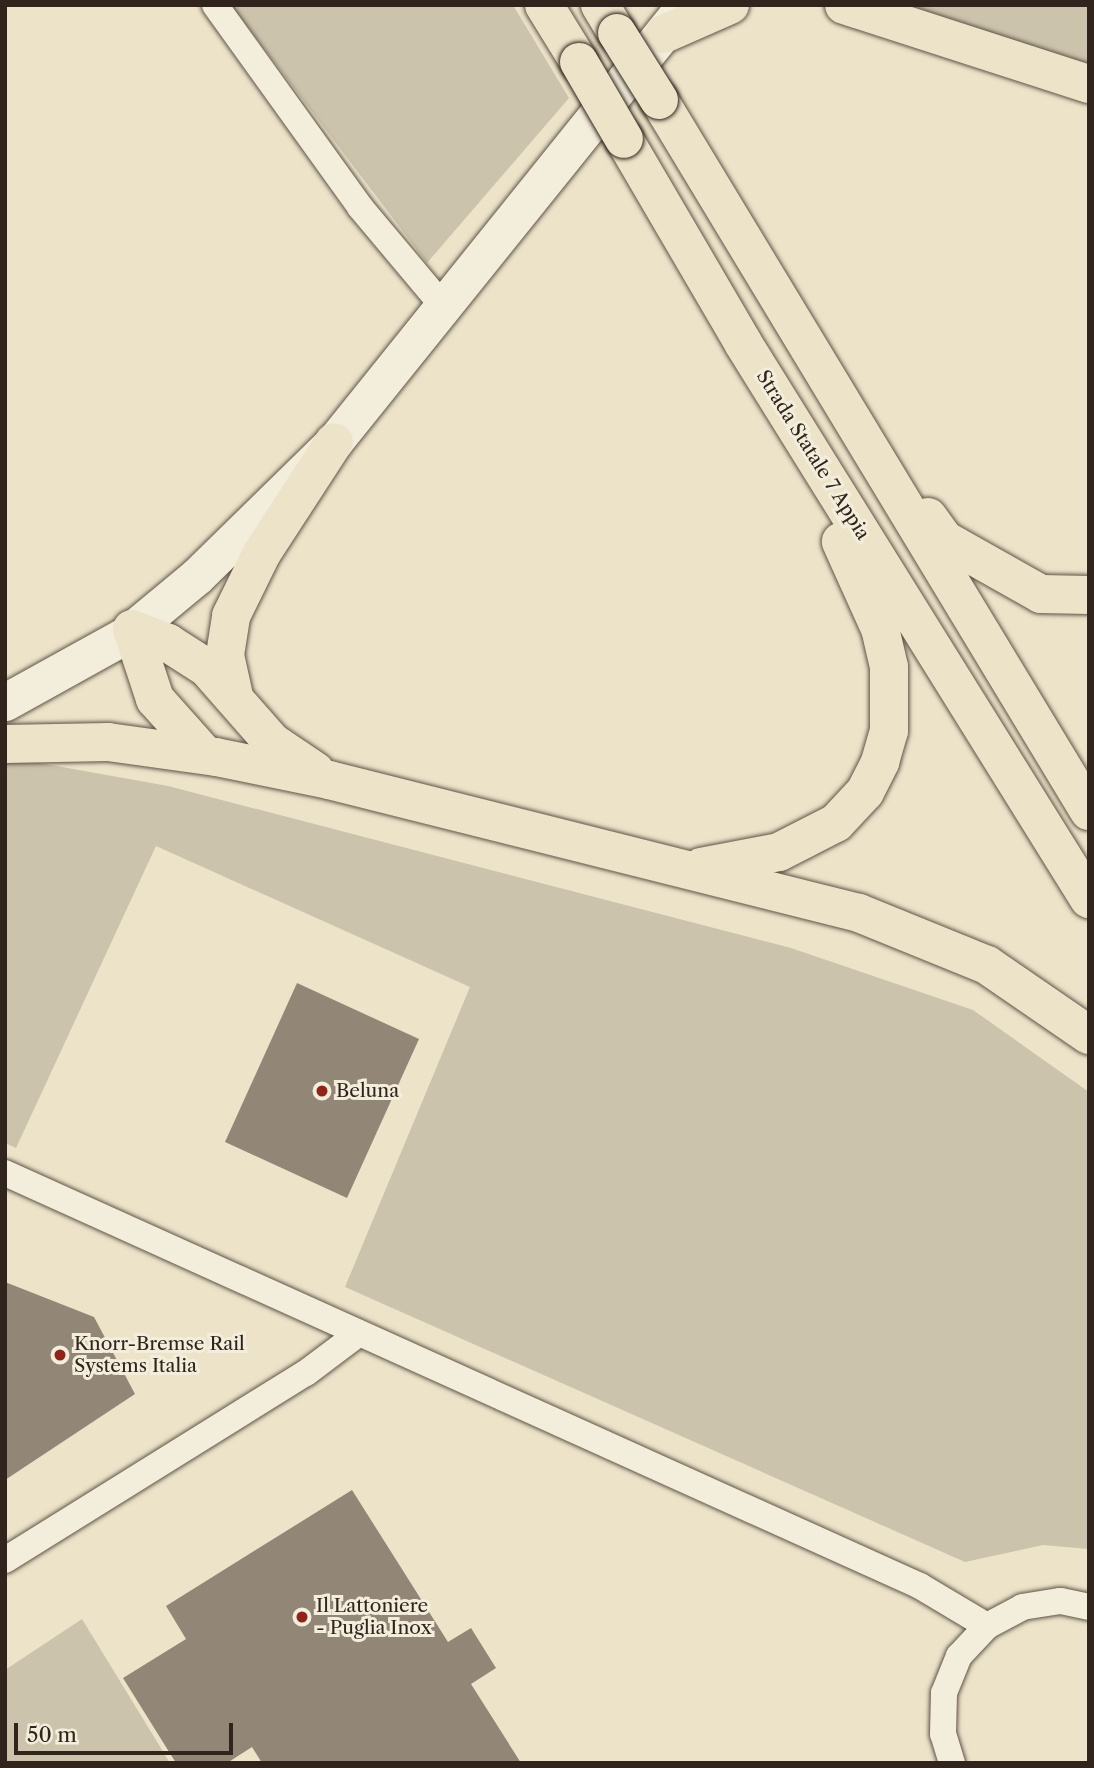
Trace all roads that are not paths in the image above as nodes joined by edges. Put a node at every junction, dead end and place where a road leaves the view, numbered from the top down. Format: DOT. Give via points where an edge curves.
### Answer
graph roads {
  1 [pos="215,5"];
  2 [pos="544,5"];
  3 [pos="730,5"];
  4 [pos="844,5"];
  5 [pos="609,19"];
  6 [pos="674,20"];
  7 [pos="1089,84"];
  8 [pos="771,281"];
  9 [pos="444,307"];
  10 [pos="743,343"];
  11 [pos="334,442"];
  12 [pos="1089,596"];
  13 [pos="132,629"];
  14 [pos="234,696"];
  15 [pos="5,702"];
  16 [pos="5,744"];
  17 [pos="205,755"];
  18 [pos="329,780"];
  19 [pos="1089,811"];
  20 [pos="693,869"];
  21 [pos="1089,900"];
  22 [pos="1089,1035"];
  23 [pos="5,1172"];
  24 [pos="359,1333"];
  25 [pos="5,1560"];
  26 [pos="1089,1607"];
  27 [pos="987,1626"];
  28 [pos="952,1763"];
  1 -- 9 [label="street" via="360,207"];
  2 -- 10 [label="highway, Strada Statale 7 Appia, bridge"];
  3 -- 6 [label="highway"];
  4 -- 7 [label="highway"];
  5 -- 8 [label="highway, bridge"];
  6 -- 9 [label="main road"];
  8 -- 12 [label="highway" via="945,540 1041,594"];
  8 -- 19 [label="highway"];
  9 -- 11 [label="main road"];
  10 -- 20 [label="highway" via="759,398 856,568 881,631 889,667 889,731 864,792 836,823 779,852"];
  10 -- 21 [label="highway, Strada Statale 7 Appia"];
  11 -- 13 [label="main road" via="197,576"];
  11 -- 14 [label="highway" via="262,553 231,616 225,655"];
  13 -- 14 [label="highway" via="168,643 207,668"];
  13 -- 15 [label="main road"];
  13 -- 17 [label="highway" via="155,699"];
  14 -- 18 [label="highway" via="272,742"];
  16 -- 17 [label="highway" via="108,743"];
  17 -- 18 [label="highway"];
  18 -- 20 [label="highway"];
  20 -- 22 [label="highway" via="859,913 987,965"];
  23 -- 24 [label="street"];
  24 -- 25 [label="street" via="306,1373"];
  24 -- 27 [label="street" via="920,1586"];
  26 -- 27 [label="street" via="1061,1601 1022,1607"];
  27 -- 28 [label="street" via="959,1656 944,1693 943,1734"];
}
